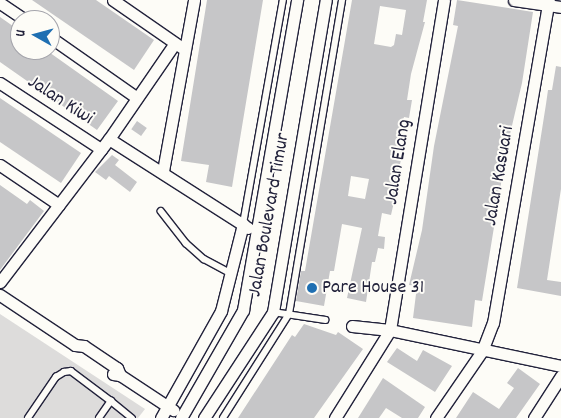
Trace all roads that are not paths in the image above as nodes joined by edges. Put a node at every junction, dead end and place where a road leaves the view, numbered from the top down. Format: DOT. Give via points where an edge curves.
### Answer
graph roads {
  1 [pos="113,0"];
  2 [pos="194,0"];
  3 [pos="283,0"];
  4 [pos="297,0"];
  5 [pos="326,0"];
  6 [pos="342,0"];
  7 [pos="444,0"];
  8 [pos="514,0"];
  9 [pos="549,3"];
  10 [pos="561,7"];
  11 [pos="60,44"];
  12 [pos="180,46"];
  13 [pos="0,84"];
  14 [pos="138,98"];
  15 [pos="109,138"];
  16 [pos="100,149"];
  17 [pos="0,165"];
  18 [pos="163,172"];
  19 [pos="59,205"];
  20 [pos="161,211"];
  21 [pos="243,224"];
  22 [pos="257,235"];
  23 [pos="232,274"];
  24 [pos="0,282"];
  25 [pos="0,294"];
  26 [pos="272,312"];
  27 [pos="289,314"];
  28 [pos="324,320"];
  29 [pos="352,326"];
  30 [pos="390,330"];
  31 [pos="482,351"];
  32 [pos="561,366"];
  33 [pos="561,376"];
  34 [pos="111,401"];
  35 [pos="168,406"];
  36 [pos="183,417"];
  37 [pos="28,418"];
  38 [pos="99,418"];
  39 [pos="130,418"];
  40 [pos="161,418"];
  41 [pos="204,418"];
  42 [pos="223,418"];
  43 [pos="334,418"];
  44 [pos="436,418"];
  45 [pos="534,418"];
  1 -- 12 [label="street"];
  2 -- 12 [label="street"];
  3 -- 21 [label="lane, Jalan Boulevard Timur"];
  4 -- 22 [label="street, Jalan Boulevard Timur"];
  5 -- 26 [label="street, Jalan Boulevard Timur"];
  6 -- 27 [label="lane"];
  7 -- 30 [label="street, Jalan Elang"];
  8 -- 9 [label="street"];
  9 -- 10 [label="street"];
  9 -- 31 [label="street, Jalan Kasuari" via="493,322"];
  11 -- 14 [label="street"];
  12 -- 14 [label="street"];
  12 -- 18 [label="street"];
  13 -- 16 [label="street, Jalan Kiwi"];
  14 -- 15 [label="street"];
  15 -- 16 [label="street"];
  15 -- 18 [label="street"];
  16 -- 19 [label="street"];
  17 -- 19 [label="street"];
  18 -- 21 [label="street"];
  19 -- 24 [label="street"];
  20 -- 23 [label="lane" via="186,243"];
  21 -- 22 [label="street"];
  21 -- 23 [label="street, Jalan Boulevard Timur"];
  22 -- 36 [label="street, Jalan Boulevard Timur" via="243,310"];
  23 -- 35 [label="street, Jalan Boulevard Timur" via="221,311"];
  25 -- 35 [label="street" via="75,345 79,352"];
  26 -- 27 [label="lane"];
  26 -- 41 [label="street, Jalan Boulevard Timur"];
  27 -- 28 [label="lane"];
  27 -- 42 [label="lane"];
  29 -- 30 [label="street"];
  30 -- 31 [label="street"];
  30 -- 43 [label="street"];
  31 -- 32 [label="street"];
  31 -- 44 [label="street, Jalan Kasuari"];
  33 -- 45 [label="street"];
  34 -- 37 [label="lane" via="71,371 64,372 56,377"];
  34 -- 38 [label="lane"];
  34 -- 39 [label="lane"];
  35 -- 36 [label="street"];
  35 -- 40 [label="street, Jalan Boulevard Timur"];
}
